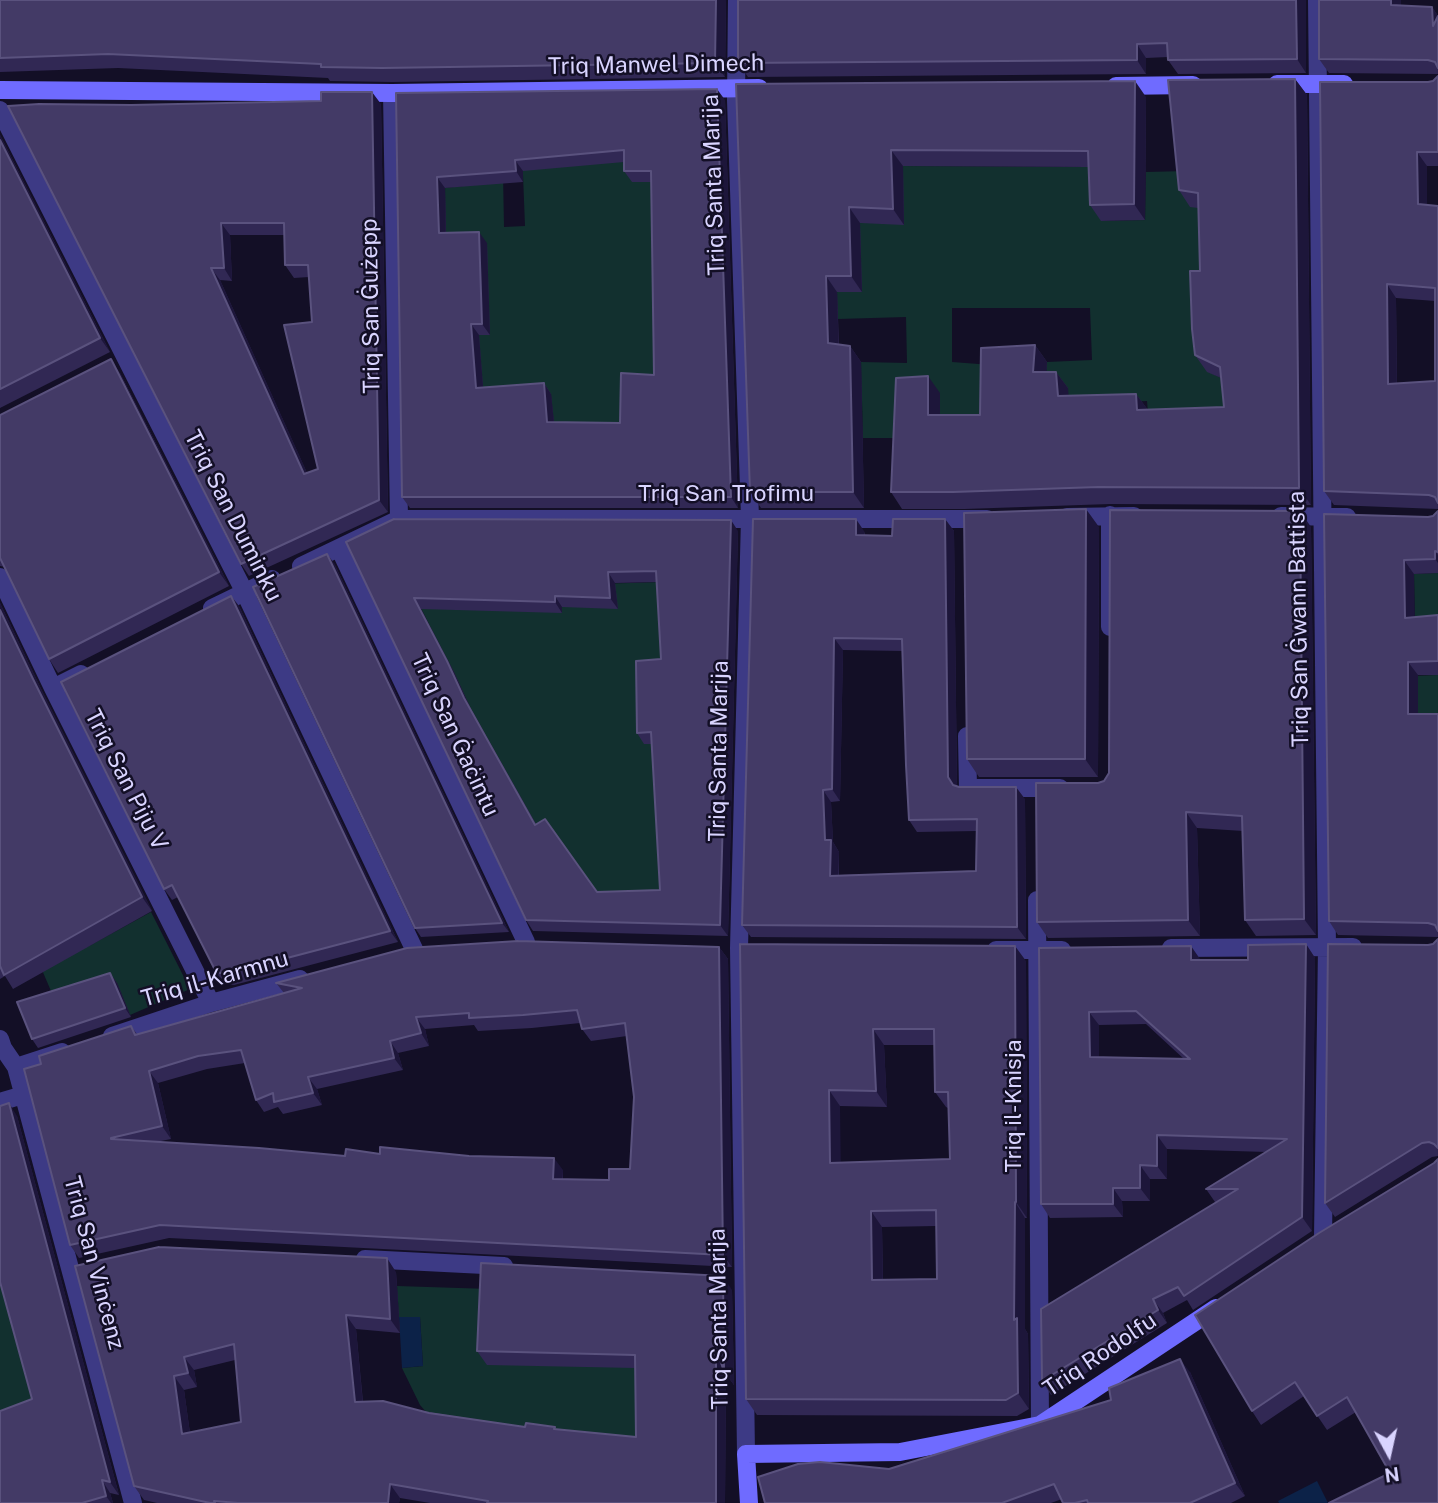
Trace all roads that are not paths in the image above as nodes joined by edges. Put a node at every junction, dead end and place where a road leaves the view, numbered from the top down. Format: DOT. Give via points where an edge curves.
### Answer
graph roads {
  1 [pos="737,0"];
  2 [pos="1317,0"];
  3 [pos="1262,84"];
  4 [pos="1317,84"];
  5 [pos="1357,84"];
  6 [pos="1206,85"];
  7 [pos="1096,86"];
  8 [pos="773,88"];
  9 [pos="736,89"];
  10 [pos="0,90"];
  11 [pos="392,93"];
  12 [pos="0,110"];
  13 [pos="1110,516"];
  14 [pos="1150,516"];
  15 [pos="1270,516"];
  16 [pos="1323,516"];
  17 [pos="1044,517"];
  18 [pos="1361,517"];
  19 [pos="750,518"];
  20 [pos="399,519"];
  21 [pos="1005,519"];
  22 [pos="339,548"];
  23 [pos="0,577"];
  24 [pos="244,592"];
  25 [pos="197,616"];
  26 [pos="1110,638"];
  27 [pos="101,664"];
  28 [pos="53,688"];
  29 [pos="967,721"];
  30 [pos="1073,788"];
  31 [pos="1037,882"];
  32 [pos="527,943"];
  33 [pos="1327,946"];
  34 [pos="1368,947"];
  35 [pos="1148,948"];
  36 [pos="1079,949"];
  37 [pos="414,950"];
  38 [pos="984,950"];
  39 [pos="1038,950"];
  40 [pos="312,976"];
  41 [pos="211,1003"];
  42 [pos="0,1039"];
  43 [pos="16,1068"];
  44 [pos="23,1095"];
  45 [pos="0,1102"];
  46 [pos="1323,1237"];
  47 [pos="345,1258"];
  48 [pos="523,1267"];
  49 [pos="1232,1297"];
  50 [pos="1040,1425"];
  51 [pos="746,1454"];
  52 [pos="132,1503"];
  53 [pos="749,1503"];
  1 -- 9 [label="street, Triq Santa Marija"];
  2 -- 4 [label="street, Triq San Ġwann Battista"];
  3 -- 4 [label="street"];
  4 -- 5 [label="street"];
  4 -- 16 [label="street, Triq San Ġwann Battista"];
  6 -- 7 [label="street"];
  8 -- 9 [label="street, Triq Manwel Dimech"];
  9 -- 11 [label="street, Triq Manwel Dimech"];
  9 -- 19 [label="street, Triq Santa Marija"];
  10 -- 11 [label="street, Triq Manwel Dimech"];
  11 -- 20 [label="street, Triq San Ġużepp"];
  12 -- 24 [label="street, Triq San Duminku" via="120,360"];
  13 -- 14 [label="street"];
  13 -- 17 [label="street"];
  13 -- 26 [label="street"];
  15 -- 16 [label="street"];
  16 -- 18 [label="street"];
  16 -- 33 [label="street, Triq San Ġwann Battista"];
  19 -- 20 [label="street, Triq San Trofimu"];
  19 -- 21 [label="street, Triq San Trofimu" via="965,527"];
  19 -- 51 [label="street, Triq Santa Marija" via="735,1278"];
  20 -- 22 [label="street, Triq San Trofimu"];
  22 -- 24 [label="street, Triq San Trofimu"];
  22 -- 32 [label="street, Triq San Ġaċintu"];
  23 -- 28 [label="street, Triq San Piju V"];
  24 -- 25 [label="street, Triq San Trofimu"];
  24 -- 37 [label="street, Triq San Duminku"];
  27 -- 28 [label="street"];
  28 -- 41 [label="street, Triq San Piju V"];
  29 -- 30 [label="street" via="968,788 1036,794"];
  31 -- 39 [label="street, Triq il-Knisja"];
  33 -- 34 [label="street"];
  33 -- 35 [label="street"];
  33 -- 46 [label="street, Triq San Ġwann Battista"];
  36 -- 39 [label="street"];
  38 -- 39 [label="street"];
  39 -- 50 [label="street, Triq il-Knisja"];
  40 -- 41 [label="street, Triq il-Karmnu"];
  41 -- 43 [label="street, Triq il-Karmnu"];
  42 -- 43 [label="street, Triq San Vinċenz"];
  43 -- 44 [label="street, Triq San Vinċenz"];
  44 -- 45 [label="street"];
  44 -- 52 [label="street, Triq San Vinċenz" via="77,1269"];
  47 -- 48 [label="street"];
  49 -- 50 [label="street, Triq Rodolfu"];
  50 -- 51 [label="street, Triq Rodolfu" via="900,1452"];
  51 -- 53 [label="street, Triq Santa Marija"];
}
